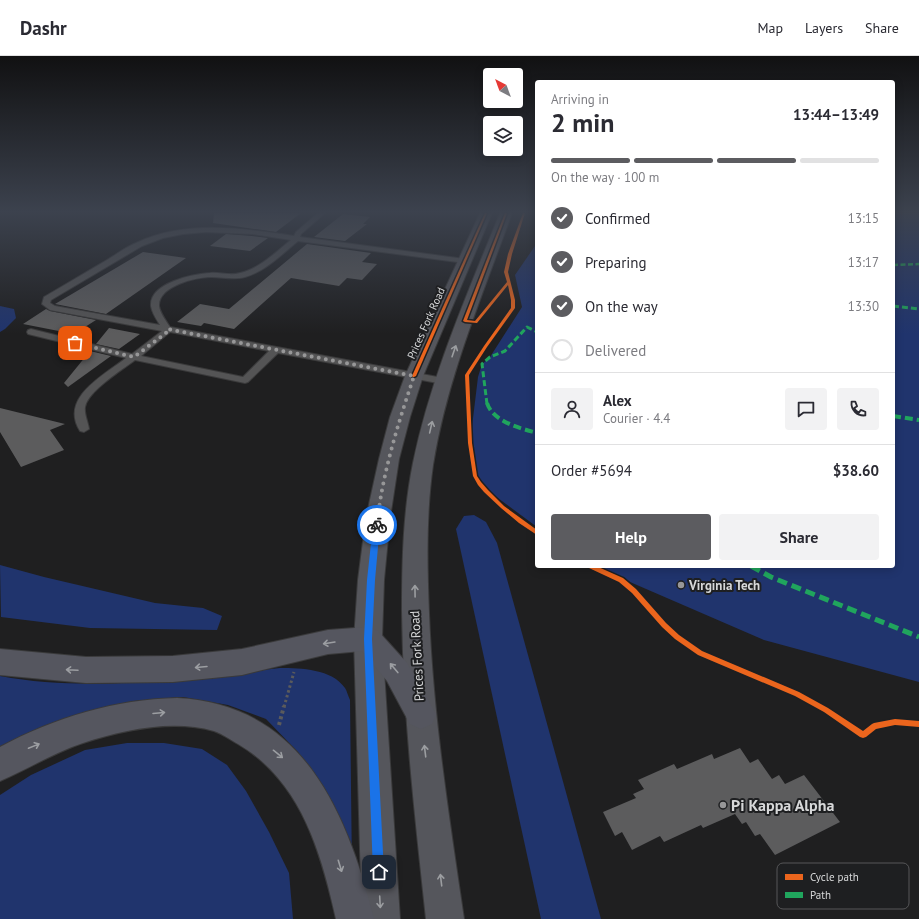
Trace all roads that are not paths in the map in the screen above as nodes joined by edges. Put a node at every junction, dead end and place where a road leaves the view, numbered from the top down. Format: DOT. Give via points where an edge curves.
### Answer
graph roads {
  1 [pos="124,253"];
  2 [pos="279,253"];
  3 [pos="406,253"];
  4 [pos="468,253"];
  5 [pos="491,253"];
  6 [pos="465,261"];
  7 [pos="167,329"];
  8 [pos="31,332"];
  9 [pos="276,350"];
  10 [pos="134,357"];
  11 [pos="414,376"];
  12 [pos="443,381"];
  13 [pos="84,429"];
  14 [pos="368,639"];
  15 [pos="0,662"];
  16 [pos="421,714"];
  17 [pos="0,765"];
  18 [pos="355,919"];
  19 [pos="381,919"];
  20 [pos="445,919"];
  1 -- 7 [label="lane" via="47,299 46,304 53,308"];
  2 -- 7 [label="lane" via="267,263 241,276 196,277 166,288 158,294 155,304"];
  3 -- 6 [label="lane"];
  4 -- 6 [label="main road, Prices Fork Road"];
  12 -- 5 [label="main road, Prices Fork Road, one-way"];
  6 -- 11 [label="main road, Prices Fork Road"];
  7 -- 9 [label="lane"];
  7 -- 10 [label="lane" via="166,333"];
  8 -- 10 [label="lane"];
  9 -- 10 [label="lane" via="245,380"];
  9 -- 11 [label="lane"];
  10 -- 13 [label="lane" via="83,398 79,409"];
  11 -- 12 [label="lane"];
  11 -- 14 [label="main road, Prices Fork Road" via="394,438 378,518"];
  16 -- 12 [label="main road, Prices Fork Road, one-way" via="415,633 416,516 423,465"];
  14 -- 15 [label="highway, one-way" via="330,642 231,664 167,670 94,671 40,668"];
  16 -- 14 [label="highway, one-way" via="397,672"];
  14 -- 19 [label="main road, Prices Fork Road, one-way"];
  20 -- 16 [label="main road, Prices Fork Road, one-way"];
  17 -- 18 [label="highway, one-way" via="21,752 80,728 130,716 174,712 217,717 254,734 284,759 310,794 332,837"];
}
